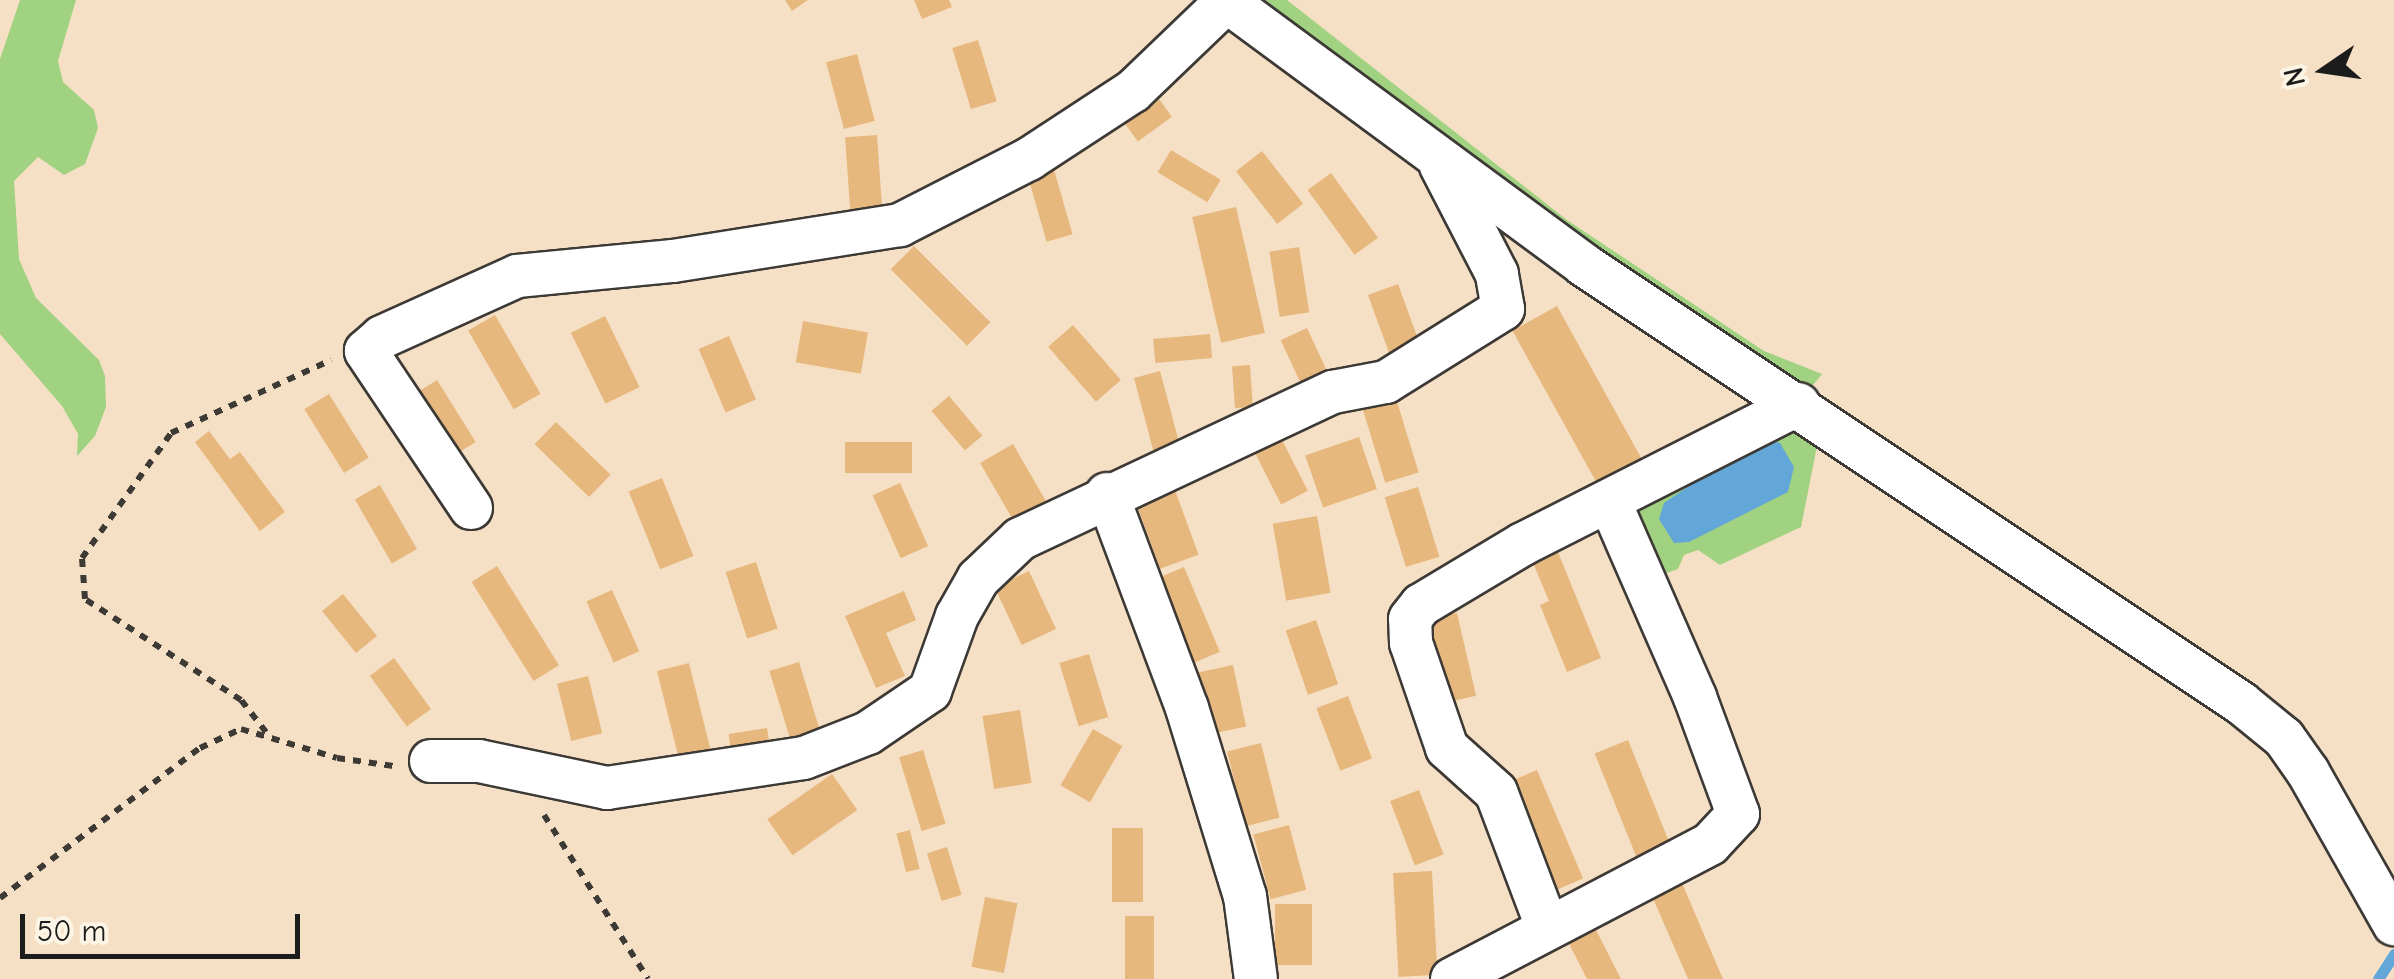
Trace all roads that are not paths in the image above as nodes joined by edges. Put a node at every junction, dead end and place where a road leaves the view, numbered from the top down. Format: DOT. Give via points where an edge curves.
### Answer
graph roads {
  1 [pos="1226,0"];
  2 [pos="1435,154"];
  3 [pos="1799,404"];
  4 [pos="1107,494"];
  5 [pos="1610,502"];
  6 [pos="471,508"];
  7 [pos="431,761"];
  8 [pos="1546,924"];
  9 [pos="2394,924"];
  10 [pos="1256,979"];
  11 [pos="1452,979"];
  1 -- 2 [label="street"];
  1 -- 6 [label="street" via="1133,91 1029,159 900,226 673,261 517,276 366,351"];
  2 -- 3 [label="street" via="1584,266"];
  2 -- 4 [label="street" via="1497,274 1503,309 1386,382 1333,392"];
  3 -- 5 [label="street"];
  3 -- 9 [label="street" via="2284,738 2338,818"];
  4 -- 7 [label="street" via="1020,539 998,558 956,616 930,692 842,747 607,788 515,768"];
  4 -- 10 [label="street" via="1187,708 1234,858"];
  5 -- 8 [label="street" via="1702,713 1738,814 1710,844"];
  5 -- 8 [label="street" via="1522,544 1410,619 1411,642 1448,748 1496,792"];
  8 -- 11 [label="street"];
}
